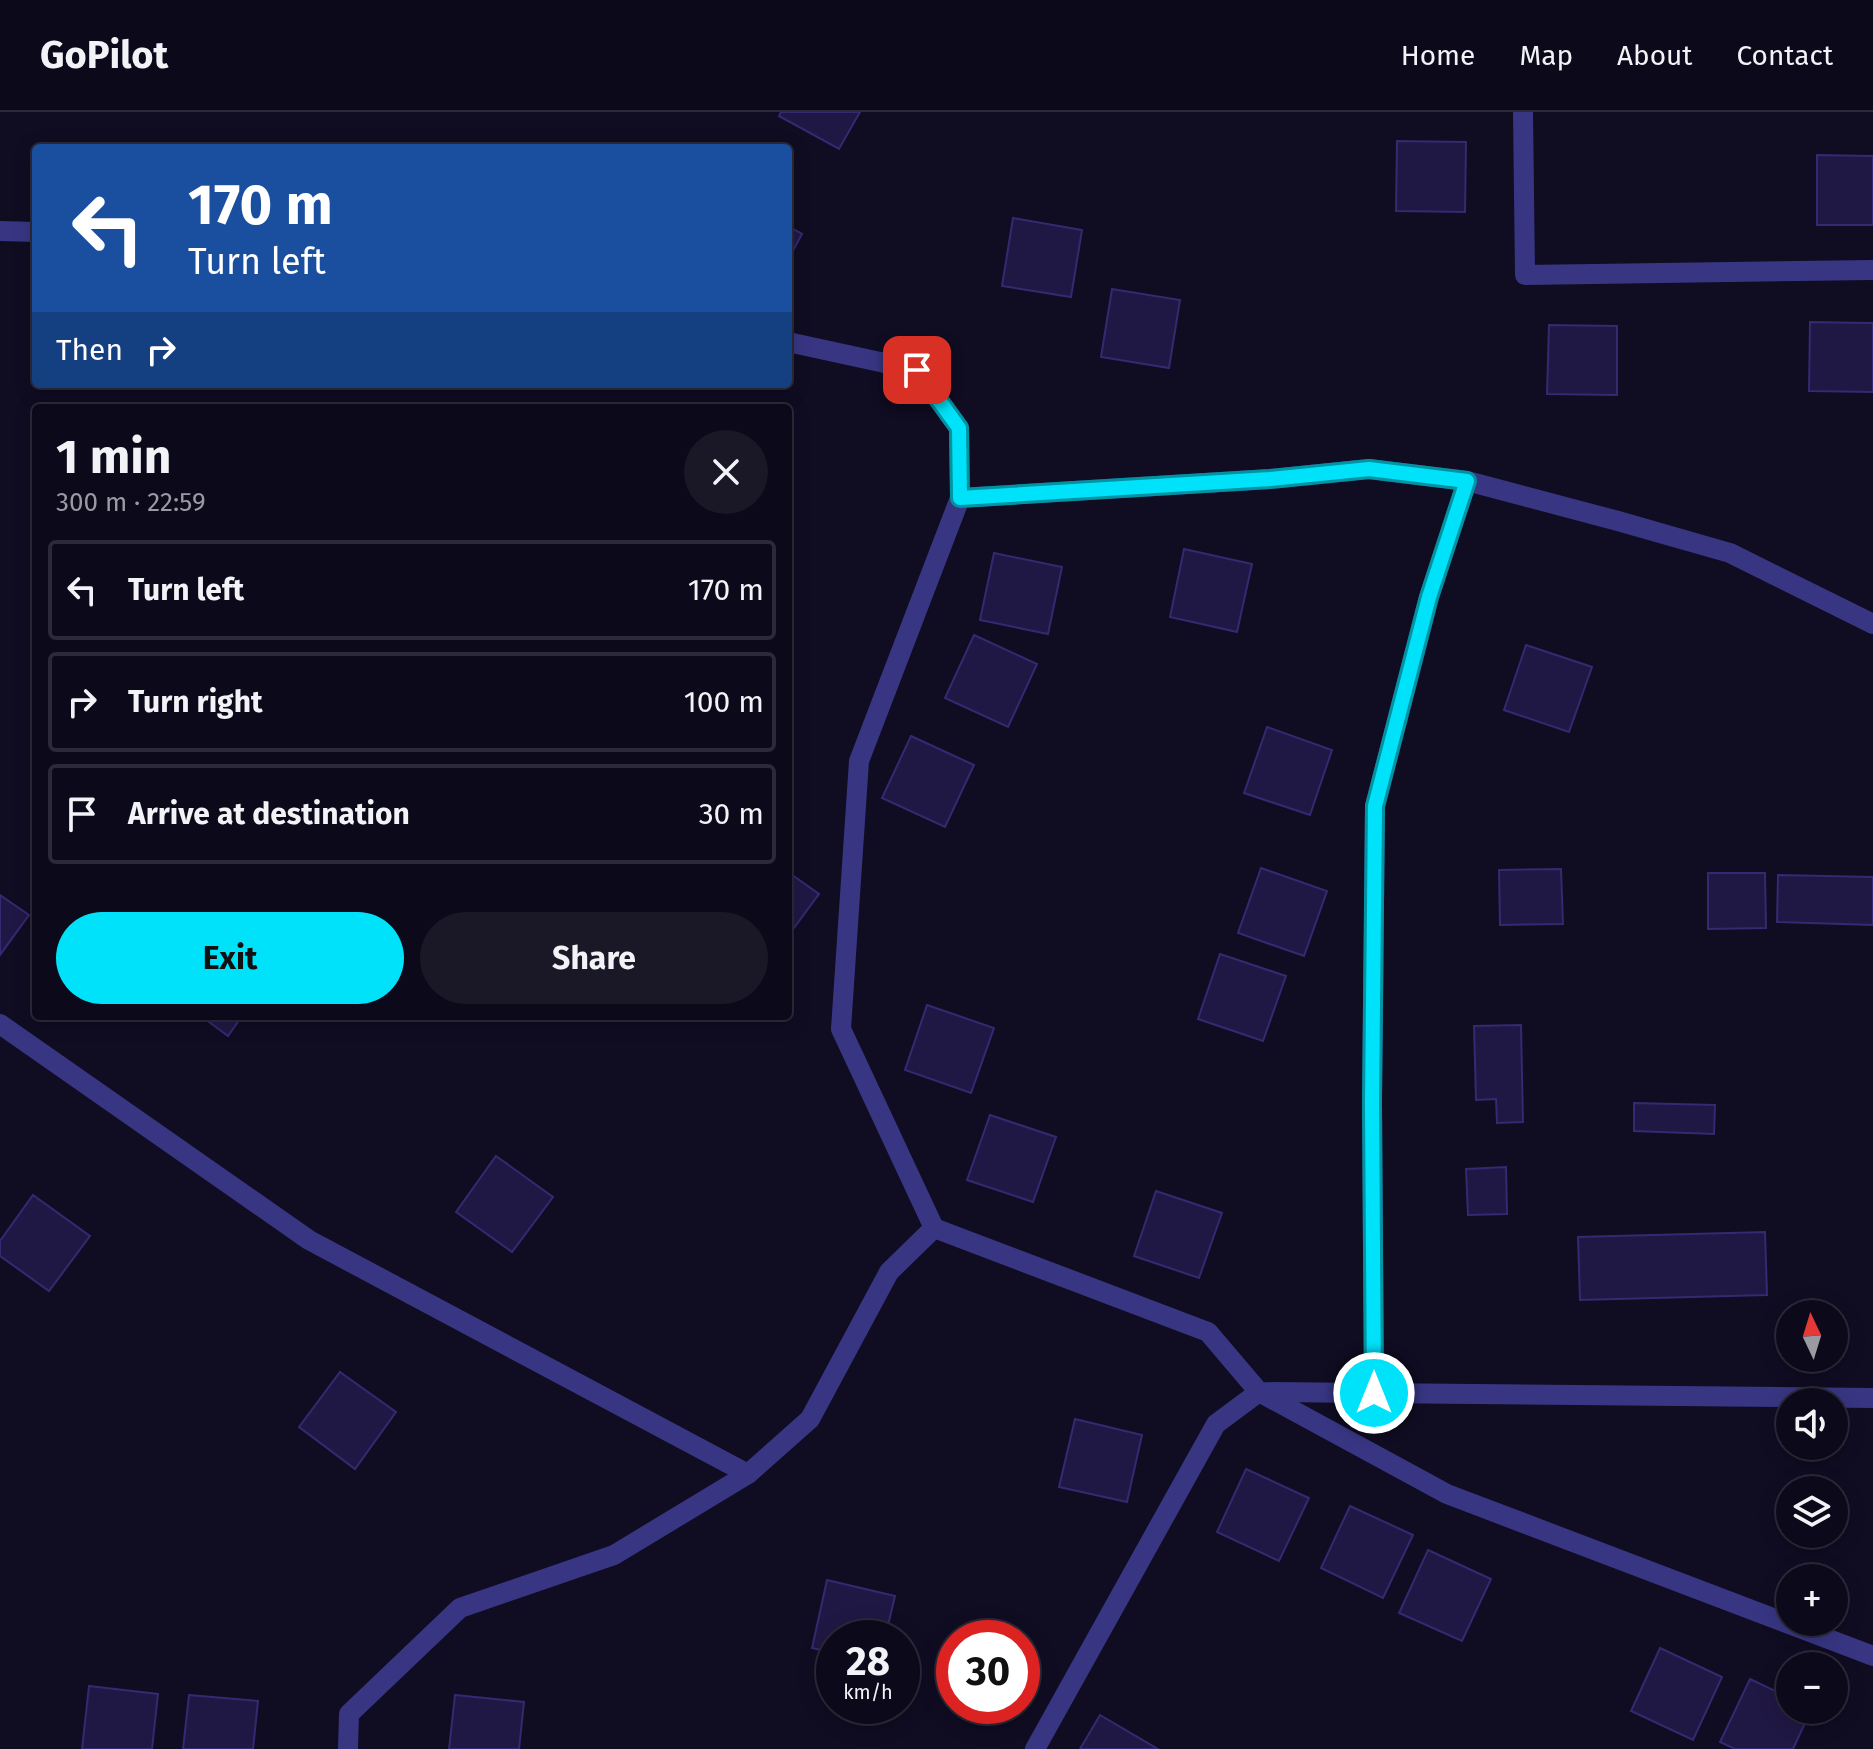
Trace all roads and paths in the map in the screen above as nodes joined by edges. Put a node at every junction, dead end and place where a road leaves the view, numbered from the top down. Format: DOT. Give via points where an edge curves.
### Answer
graph roads {
  1 [pos="1523,112"];
  2 [pos="0,231"];
  3 [pos="32,232"];
  4 [pos="1873,270"];
  5 [pos="792,343"];
  6 [pos="1467,481"];
  7 [pos="960,498"];
  8 [pos="1873,624"];
  9 [pos="0,1024"];
  10 [pos="934,1228"];
  11 [pos="1259,1392"];
  12 [pos="1374,1393"];
  13 [pos="1873,1398"];
  14 [pos="748,1474"];
  15 [pos="1873,1656"];
  16 [pos="348,1749"];
  17 [pos="1035,1749"];
  1 -- 4 [label="street" via="1525,275"];
  2 -- 3 [label="street"];
  5 -- 7 [label="street" via="917,370 959,428"];
  6 -- 7 [label="street" via="1369,469"];
  6 -- 8 [label="street" via="1730,553"];
  6 -- 12 [label="street" via="1429,597 1375,806"];
  7 -- 10 [label="street" via="859,761 841,1029"];
  9 -- 14 [label="street" via="309,1240"];
  10 -- 11 [label="street" via="1208,1332"];
  10 -- 14 [label="street" via="889,1272 810,1419"];
  11 -- 12 [label="street"];
  11 -- 15 [label="street" via="1447,1494"];
  11 -- 17 [label="street" via="1216,1424"];
  12 -- 13 [label="street"];
  14 -- 16 [label="street" via="614,1555 460,1608 349,1714"];
}
